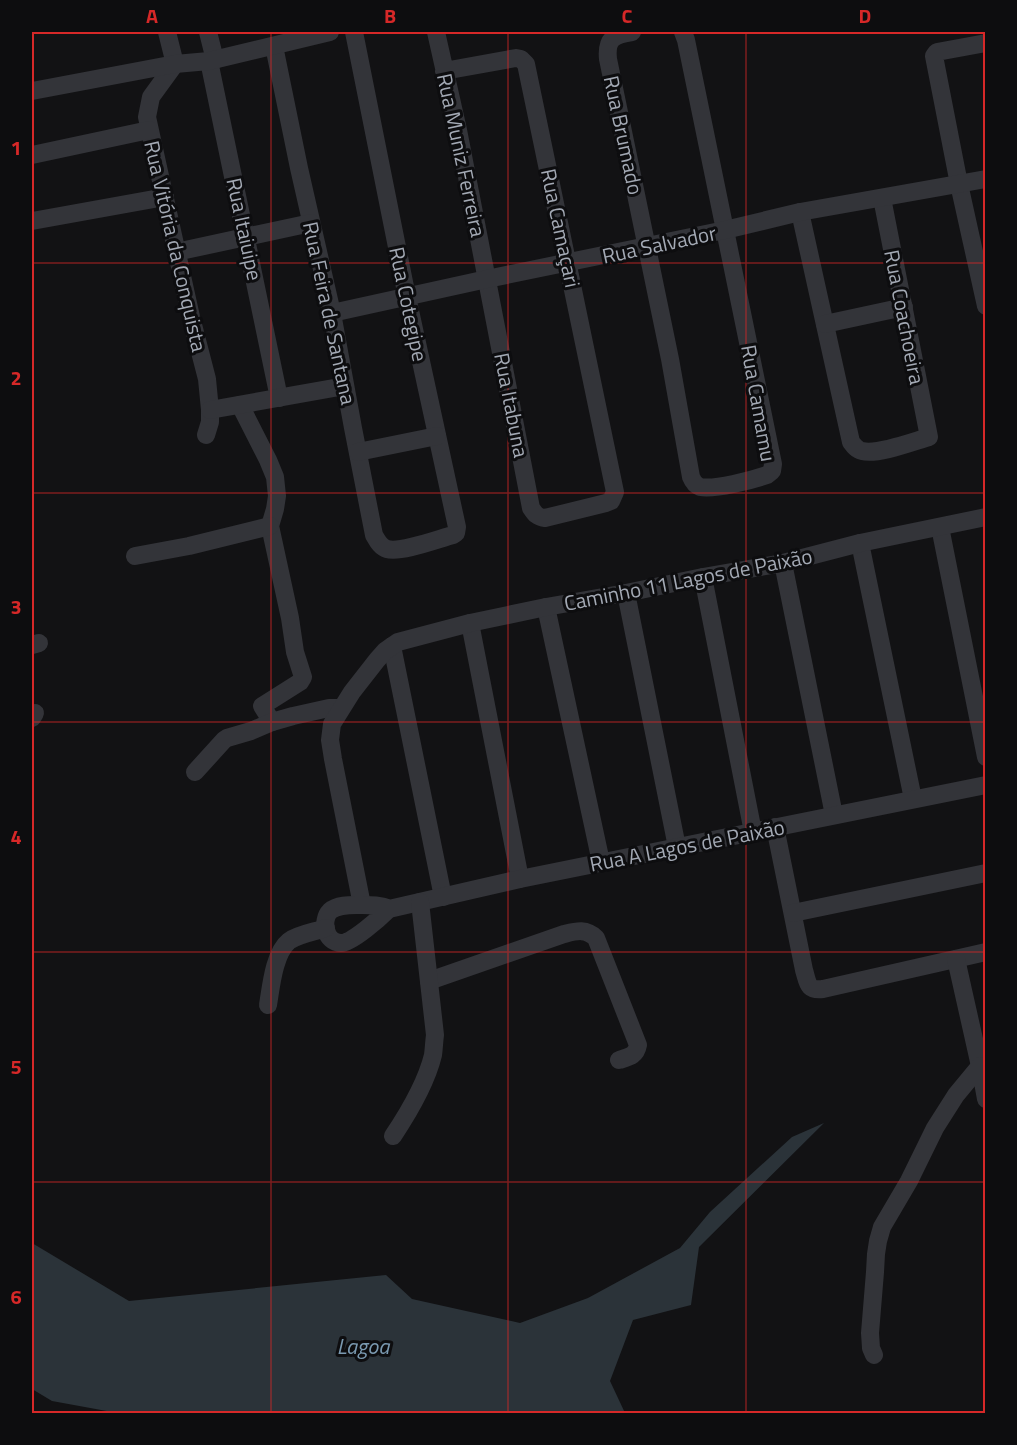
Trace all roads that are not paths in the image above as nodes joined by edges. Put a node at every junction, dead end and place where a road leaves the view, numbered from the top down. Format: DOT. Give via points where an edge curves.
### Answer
graph roads {
  1 [pos="167,32"];
  2 [pos="208,32"];
  3 [pos="324,32"];
  4 [pos="354,32"];
  5 [pos="436,32"];
  6 [pos="628,32"];
  7 [pos="682,32"];
  8 [pos="986,44"];
  9 [pos="274,46"];
  10 [pos="212,61"];
  11 [pos="175,64"];
  12 [pos="444,70"];
  13 [pos="32,91"];
  14 [pos="149,130"];
  15 [pos="32,155"];
  16 [pos="986,179"];
  17 [pos="959,184"];
  18 [pos="165,197"];
  19 [pos="882,198"];
  20 [pos="800,212"];
  21 [pos="32,221"];
  22 [pos="311,223"];
  23 [pos="725,230"];
  24 [pos="246,237"];
  25 [pos="648,247"];
  26 [pos="176,252"];
  27 [pos="568,263"];
  28 [pos="487,279"];
  29 [pos="407,297"];
  30 [pos="986,306"];
  31 [pos="904,307"];
  32 [pos="332,313"];
  33 [pos="825,324"];
  34 [pos="345,386"];
  35 [pos="279,398"];
  36 [pos="240,405"];
  37 [pos="210,410"];
  38 [pos="206,435"];
  39 [pos="437,436"];
  40 [pos="358,452"];
  41 [pos="550,517"];
  42 [pos="986,517"];
  43 [pos="270,526"];
  44 [pos="940,527"];
  45 [pos="860,543"];
  46 [pos="413,546"];
  47 [pos="135,556"];
  48 [pos="783,563"];
  49 [pos="703,577"];
  50 [pos="626,593"];
  51 [pos="546,607"];
  52 [pos="470,623"];
  53 [pos="392,646"];
  54 [pos="341,708"];
  55 [pos="272,722"];
  56 [pos="986,757"];
  57 [pos="195,772"];
  58 [pos="986,785"];
  59 [pos="913,800"];
  60 [pos="834,815"];
  61 [pos="775,827"];
  62 [pos="753,832"];
  63 [pos="677,847"];
  64 [pos="601,862"];
  65 [pos="986,873"];
  66 [pos="520,879"];
  67 [pos="443,897"];
  68 [pos="420,902"];
  69 [pos="362,905"];
  70 [pos="389,909"];
  71 [pos="793,913"];
  72 [pos="326,928"];
  73 [pos="986,952"];
  74 [pos="956,959"];
  75 [pos="429,981"];
  76 [pos="268,1005"];
  77 [pos="979,1034"];
  78 [pos="619,1060"];
  79 [pos="980,1066"];
  80 [pos="986,1099"];
  81 [pos="393,1136"];
  82 [pos="874,1355"];
  1 -- 11 [label="street"];
  2 -- 10 [label="street, Rua Itaiuipe"];
  3 -- 9 [label="street"];
  4 -- 29 [label="street, Rua Cotegipe"];
  5 -- 12 [label="street, Rua Muniz Ferreira"];
  6 -- 25 [label="street, Rua Brumado" via="612,38 608,59"];
  7 -- 23 [label="street"];
  8 -- 17 [label="street" via="934,54"];
  9 -- 10 [label="street"];
  9 -- 22 [label="street, Rua Feira de Santana"];
  10 -- 11 [label="street"];
  10 -- 24 [label="street, Rua Itaiuipe"];
  11 -- 13 [label="street"];
  11 -- 14 [label="street, Rua Vitória da Conquista" via="151,97"];
  12 -- 27 [label="street, Rua Camaçari" via="516,58 526,64"];
  12 -- 28 [label="street, Rua Muniz Ferreira"];
  14 -- 15 [label="street"];
  14 -- 18 [label="street, Rua Vitória da Conquista"];
  16 -- 17 [label="street, Rua Salvador"];
  17 -- 19 [label="street, Rua Salvador"];
  17 -- 30 [label="street"];
  18 -- 21 [label="street"];
  18 -- 26 [label="street, Rua Vitória da Conquista"];
  19 -- 20 [label="street, Rua Salvador"];
  19 -- 31 [label="street, Rua Coachoeira"];
  20 -- 23 [label="street, Rua Salvador"];
  20 -- 33 [label="street"];
  22 -- 24 [label="street"];
  22 -- 32 [label="street, Rua Feira de Santana"];
  23 -- 25 [label="street, Rua Salvador"];
  23 -- 25 [label="street, Rua Camamu" via="772,456 772,471 759,478 716,487 701,487 693,481"];
  24 -- 26 [label="street"];
  24 -- 35 [label="street, Rua Itaiuipe"];
  25 -- 27 [label="street, Rua Salvador"];
  26 -- 37 [label="street, Rua Vitória da Conquista" via="207,379"];
  27 -- 28 [label="street, Rua Salvador"];
  27 -- 41 [label="street, Rua Camaçari" via="615,492 611,501 601,505"];
  28 -- 29 [label="street, Rua Salvador"];
  28 -- 41 [label="street, Rua Itabuna" via="530,502 540,518"];
  29 -- 32 [label="street, Rua Salvador"];
  29 -- 39 [label="street, Rua Cotegipe"];
  31 -- 33 [label="street"];
  31 -- 33 [label="street, Rua Coachoeira" via="929,437 887,449 861,451 851,442"];
  32 -- 34 [label="street, Rua Feira de Santana"];
  34 -- 35 [label="street"];
  34 -- 40 [label="street, Rua Feira de Santana"];
  35 -- 36 [label="street"];
  36 -- 37 [label="street"];
  36 -- 43 [label="street" via="274,477 277,496"];
  37 -- 38 [label="street, Rua Vitória da Conquista"];
  39 -- 40 [label="street"];
  39 -- 46 [label="street, Rua Cotegipe" via="456,530 453,535"];
  40 -- 46 [label="street, Rua Feira de Santana" via="377,541 387,549"];
  42 -- 44 [label="street, Caminho 11 Lagos de Paixão"];
  43 -- 47 [label="street"];
  43 -- 55 [label="street" via="303,677 262,706"];
  44 -- 45 [label="street, Caminho 11 Lagos de Paixão"];
  44 -- 56 [label="street"];
  45 -- 48 [label="street, Caminho 11 Lagos de Paixão"];
  45 -- 59 [label="street"];
  48 -- 49 [label="street, Caminho 11 Lagos de Paixão"];
  48 -- 60 [label="street"];
  49 -- 50 [label="street, Caminho 11 Lagos de Paixão"];
  49 -- 62 [label="street"];
  50 -- 51 [label="street, Caminho 11 Lagos de Paixão"];
  50 -- 63 [label="street"];
  51 -- 52 [label="street, Caminho 11 Lagos de Paixão"];
  51 -- 64 [label="street"];
  52 -- 53 [label="street, Caminho 11 Lagos de Paixão"];
  52 -- 66 [label="street"];
  53 -- 54 [label="street"];
  53 -- 67 [label="street"];
  54 -- 55 [label="street"];
  54 -- 69 [label="street" via="331,731 331,746"];
  55 -- 57 [label="street" via="224,740"];
  58 -- 59 [label="street, Rua A Lagos de Paixão"];
  59 -- 60 [label="street, Rua A Lagos de Paixão"];
  60 -- 61 [label="street, Rua A Lagos de Paixão"];
  61 -- 62 [label="street, Rua A Lagos de Paixão"];
  61 -- 71 [label="street"];
  62 -- 63 [label="street, Rua A Lagos de Paixão"];
  63 -- 64 [label="street, Rua A Lagos de Paixão"];
  64 -- 66 [label="street, Rua A Lagos de Paixão"];
  65 -- 71 [label="street"];
  66 -- 67 [label="street, Rua A Lagos de Paixão"];
  67 -- 68 [label="street, Rua A Lagos de Paixão"];
  68 -- 70 [label="street, Rua A Lagos de Paixão"];
  68 -- 75 [label="street"];
  69 -- 70 [label="street, Rua A Lagos de Paixão"];
  69 -- 72 [label="street, Rua A Lagos de Paixão" via="329,912"];
  70 -- 72 [label="street, Rua A Lagos de Paixão" via="344,943 334,942"];
  71 -- 74 [label="street" via="808,985 815,990"];
  72 -- 76 [label="street" via="287,943 272,980"];
  73 -- 74 [label="street"];
  74 -- 77 [label="street"];
  75 -- 78 [label="street" via="564,934 590,933 596,938 638,1045 633,1055"];
  75 -- 81 [label="street" via="435,1035 433,1055"];
  77 -- 79 [label="street"];
  79 -- 80 [label="street"];
  79 -- 82 [label="street" via="935,1128 882,1227 871,1314"];
}
